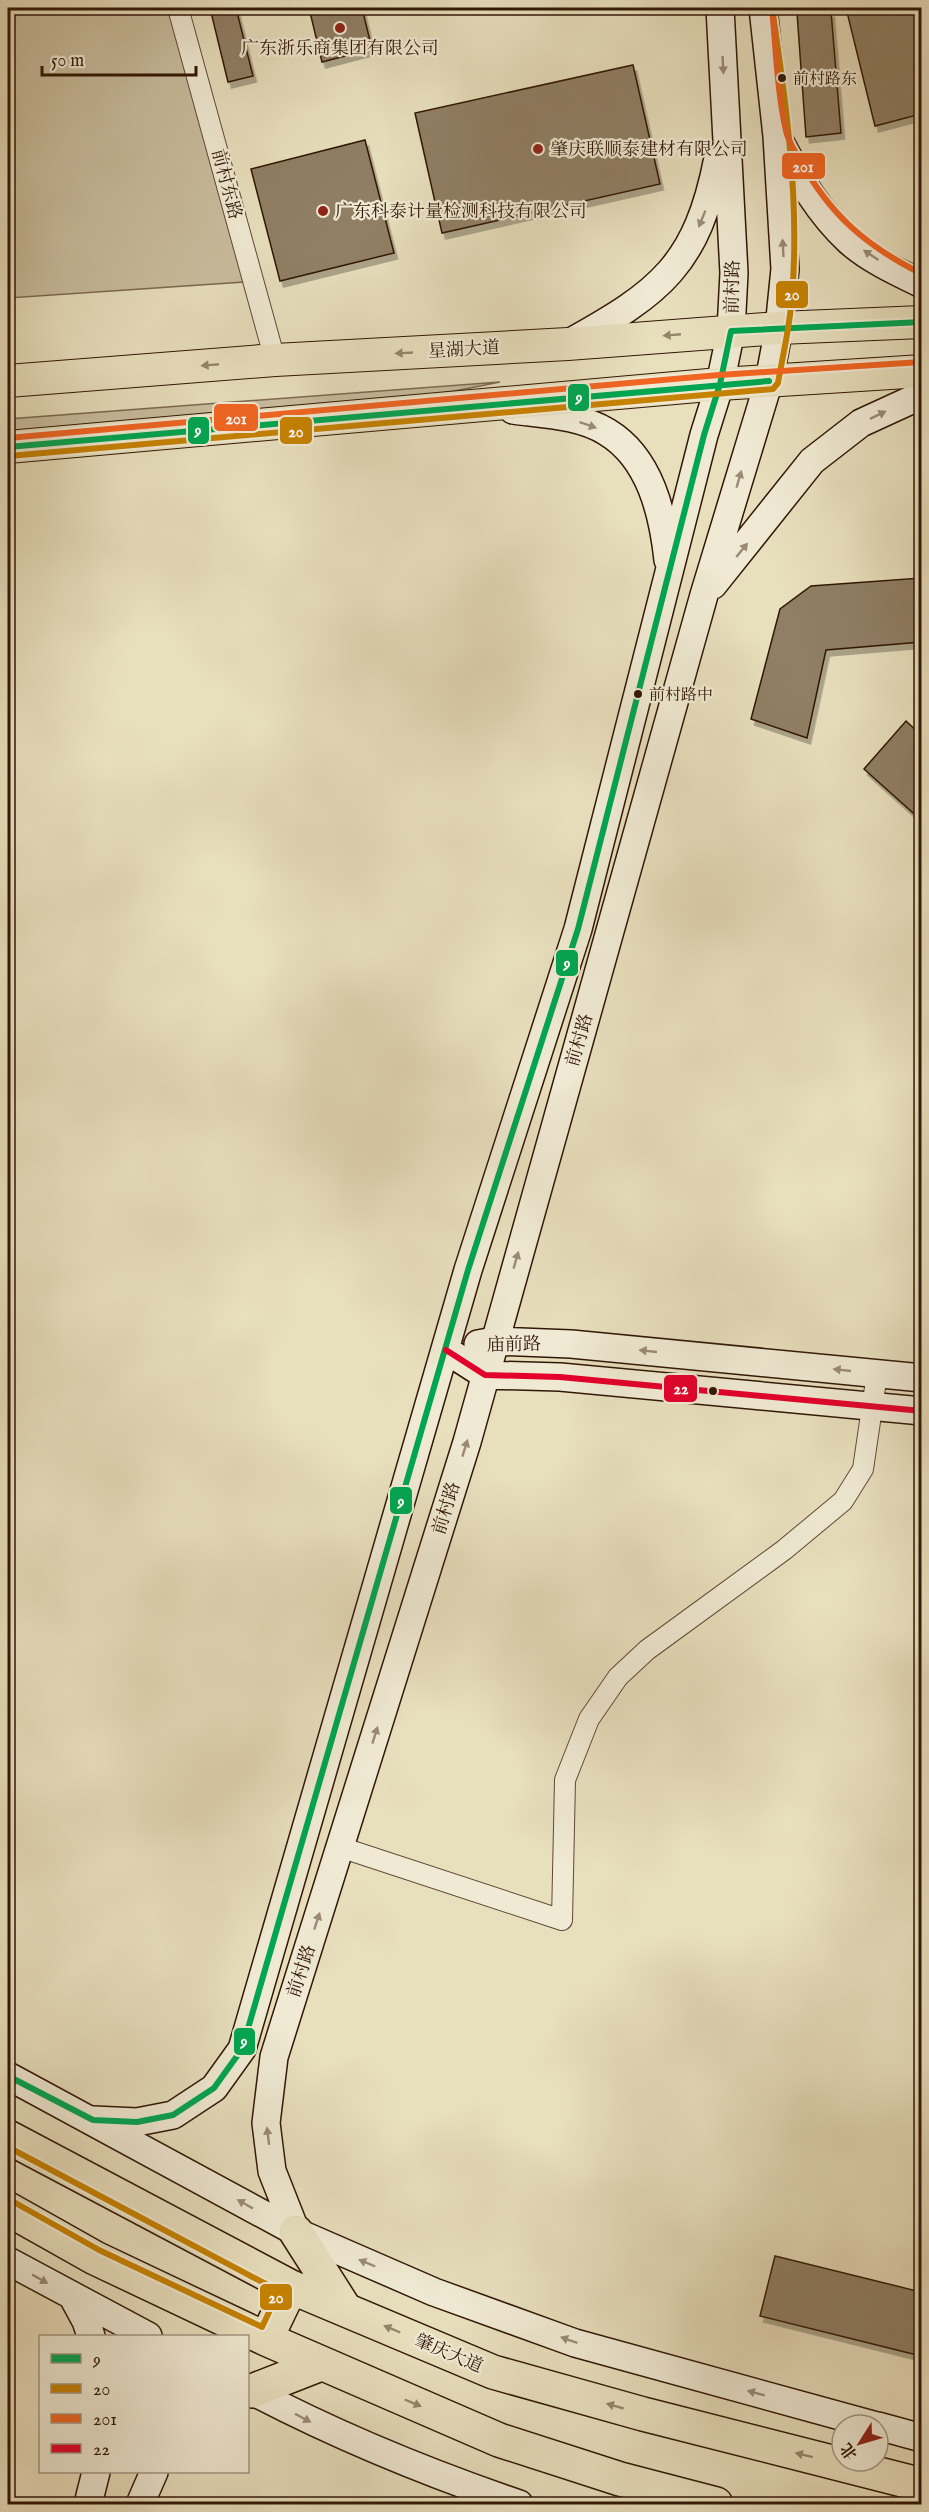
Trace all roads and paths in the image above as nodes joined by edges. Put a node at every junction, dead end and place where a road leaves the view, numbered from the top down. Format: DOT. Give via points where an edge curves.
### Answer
graph roads {
  1 [pos="178,8"];
  2 [pos="720,8"];
  3 [pos="727,8"];
  4 [pos="741,8"];
  5 [pos="764,8"];
  6 [pos="726,122"];
  7 [pos="777,136"];
  8 [pos="921,284"];
  9 [pos="921,322"];
  10 [pos="779,328"];
  11 [pos="731,331"];
  12 [pos="568,344"];
  13 [pos="275,360"];
  14 [pos="921,371"];
  15 [pos="8,381"];
  16 [pos="769,381"];
  17 [pos="720,384"];
  18 [pos="921,395"];
  19 [pos="489,406"];
  20 [pos="8,447"];
  21 [pos="669,576"];
  22 [pos="705,596"];
  23 [pos="494,1341"];
  24 [pos="446,1350"];
  25 [pos="877,1374"];
  26 [pos="485,1375"];
  27 [pos="921,1378"];
  28 [pos="874,1407"];
  29 [pos="921,1412"];
  30 [pos="340,1848"];
  31 [pos="8,2076"];
  32 [pos="93,2121"];
  33 [pos="8,2137"];
  34 [pos="8,2210"];
  35 [pos="296,2232"];
  36 [pos="8,2261"];
  37 [pos="291,2287"];
  38 [pos="73,2297"];
  39 [pos="345,2309"];
  40 [pos="90,2335"];
  41 [pos="144,2335"];
  42 [pos="266,2339"];
  43 [pos="321,2364"];
  44 [pos="249,2391"];
  45 [pos="830,2413"];
  46 [pos="890,2429"];
  47 [pos="921,2438"];
  48 [pos="96,2473"];
  49 [pos="154,2473"];
  50 [pos="620,2480"];
  51 [pos="921,2485"];
  52 [pos="88,2505"];
  53 [pos="140,2505"];
  54 [pos="519,2505"];
  55 [pos="652,2505"];
  56 [pos="716,2505"];
  1 -- 13 [label="street, 前村东路"];
  2 -- 6 [label="street, 前村路, one-way"];
  3 -- 4 [label="street"];
  5 -- 7 [label="street, 前村路"];
  6 -- 11 [label="street, 前村路" via="734,273"];
  6 -- 12 [label="street, one-way" via="710,199 695,236 674,269 617,316"];
  8 -- 7 [label="street, one-way" via="850,242 801,181"];
  10 -- 7 [label="street, 前村路, one-way" via="784,269"];
  9 -- 10 [label="main road, 星湖大道"];
  10 -- 11 [label="main road, 星湖大道"];
  10 -- 16 [label="street, 前村路"];
  11 -- 12 [label="main road, 星湖大道, one-way"];
  11 -- 17 [label="street, 前村路"];
  12 -- 13 [label="main road, 星湖大道, one-way"];
  13 -- 15 [label="main road, 星湖大道, one-way"];
  14 -- 16 [label="main road"];
  16 -- 17 [label="main road"];
  22 -- 16 [label="street, 前村路, one-way"];
  17 -- 19 [label="main road"];
  17 -- 21 [label="street, 前村路"];
  22 -- 18 [label="street, one-way" via="812,461 861,423"];
  19 -- 20 [label="main road"];
  19 -- 21 [label="street, one-way" via="567,418 606,431 633,456 652,487 662,517"];
  21 -- 24 [label="street, 前村路" via="578,928"];
  23 -- 22 [label="street, 前村路, one-way"];
  23 -- 24 [label="street, 庙前路"];
  25 -- 23 [label="street, 庙前路, one-way" via="571,1344"];
  23 -- 26 [label="street, 前村路"];
  24 -- 26 [label="street, 庙前路"];
  24 -- 32 [label="street, 前村路" via="242,2049 214,2088 172,2115 137,2122"];
  25 -- 27 [label="street, 庙前路"];
  25 -- 28 [label="street"];
  26 -- 28 [label="street, 庙前路" via="560,1377"];
  30 -- 26 [label="street, 前村路, one-way" via="464,1454"];
  28 -- 29 [label="street, 庙前路"];
  28 -- 30 [label="street" via="863,1469 843,1501 784,1550 647,1650 618,1677 589,1719 565,1780 562,1920"];
  35 -- 30 [label="street, 前村路, one-way" via="272,2171 267,2123 274,2057"];
  31 -- 32 [label="street"];
  35 -- 32 [label="street, one-way"];
  33 -- 37 [label="highway, 肇庆大道"];
  34 -- 42 [label="highway" via="95,2258"];
  35 -- 39 [label="highway"];
  45 -- 35 [label="street, one-way" via="575,2343 434,2292"];
  36 -- 38 [label="street, one-way"];
  37 -- 39 [label="highway, 肇庆大道"];
  37 -- 42 [label="highway"];
  38 -- 40 [label="street"];
  38 -- 41 [label="street"];
  51 -- 39 [label="highway, 肇庆大道, one-way" via="493,2372"];
  42 -- 43 [label="highway"];
  43 -- 44 [label="highway"];
  43 -- 50 [label="highway, one-way" via="499,2440"];
  44 -- 54 [label="street, one-way" via="323,2429"];
  46 -- 47 [label="street"];
  48 -- 52 [label="street"];
  49 -- 53 [label="street"];
  50 -- 55 [label="highway"];
  50 -- 56 [label="highway"];
}
